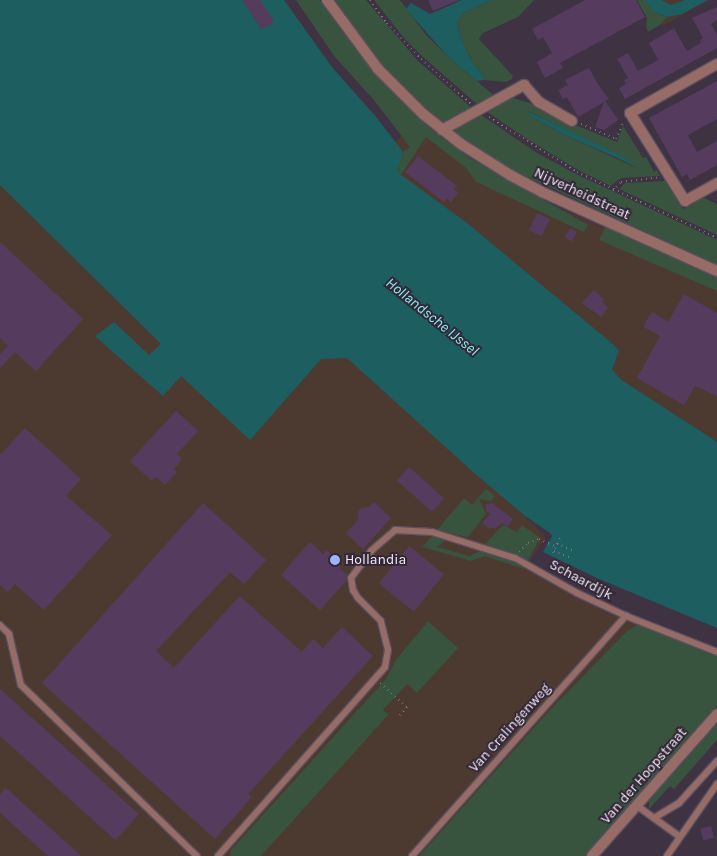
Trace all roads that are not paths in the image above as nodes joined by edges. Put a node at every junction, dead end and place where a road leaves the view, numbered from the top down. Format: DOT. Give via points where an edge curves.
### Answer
graph roads {
  1 [pos="327,0"];
  2 [pos="717,64"];
  3 [pos="572,121"];
  4 [pos="442,130"];
  5 [pos="717,183"];
  6 [pos="717,271"];
  7 [pos="626,616"];
  8 [pos="0,625"];
  9 [pos="717,652"];
  10 [pos="717,714"];
  11 [pos="717,761"];
  12 [pos="717,784"];
  13 [pos="636,805"];
  14 [pos="654,818"];
  15 [pos="680,837"];
  16 [pos="197,856"];
  17 [pos="218,856"];
  18 [pos="412,856"];
  19 [pos="592,856"];
  20 [pos="667,856"];
  1 -- 4 [label="street, Nijverheidstraat" via="378,69"];
  2 -- 5 [label="street" via="631,115 685,201"];
  3 -- 4 [label="street" via="539,102 524,85"];
  4 -- 6 [label="street, Nijverheidstraat" via="485,161 534,188"];
  7 -- 9 [label="lane, Schaardijk"];
  7 -- 17 [label="lane, Schaardijk" via="577,594 515,558 432,532 395,530 371,551 351,578 358,598 381,621 388,650 385,667"];
  7 -- 18 [label="lane, Van Cralingenweg"];
  8 -- 16 [label="lane" via="8,634 21,685"];
  10 -- 13 [label="street, Van der Hoopstraat"];
  11 -- 14 [label="lane" via="679,803"];
  12 -- 15 [label="lane"];
  13 -- 14 [label="lane"];
  13 -- 19 [label="street, Van der Hoopstraat"];
  14 -- 15 [label="lane"];
  15 -- 20 [label="lane"];
}
